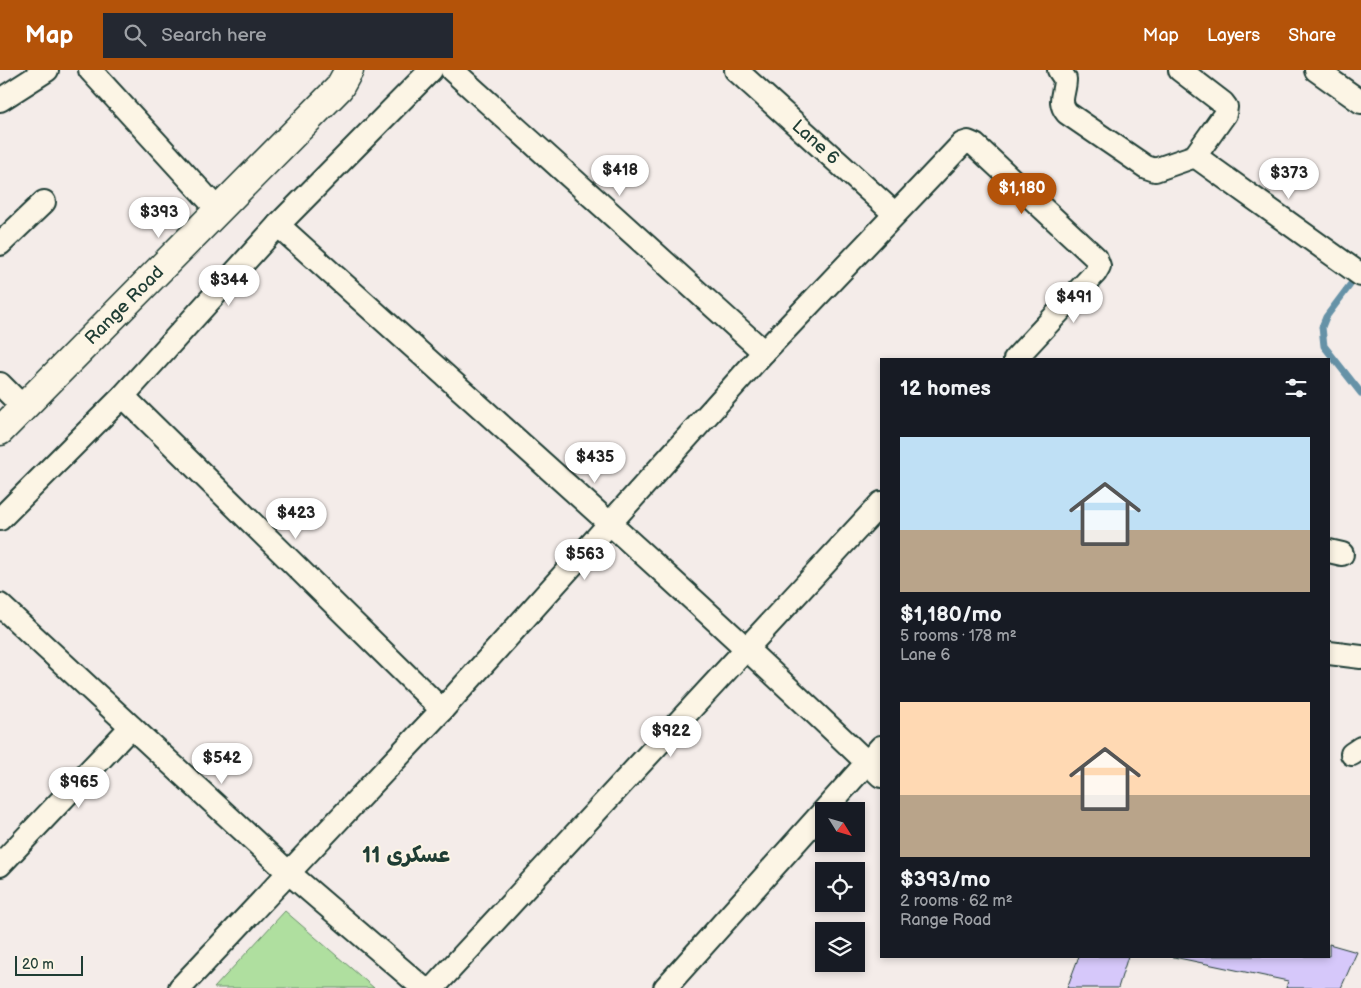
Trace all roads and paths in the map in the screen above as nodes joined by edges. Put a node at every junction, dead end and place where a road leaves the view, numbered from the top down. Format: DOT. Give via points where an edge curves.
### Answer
graph roads {
  1 [pos="47,70"];
  2 [pos="90,70"];
  3 [pos="349,70"];
  4 [pos="431,70"];
  5 [pos="452,70"];
  6 [pos="736,70"];
  7 [pos="1058,70"];
  8 [pos="1180,70"];
  9 [pos="1316,70"];
  10 [pos="0,100"];
  11 [pos="1361,102"];
  12 [pos="1195,156"];
  13 [pos="44,202"];
  14 [pos="218,210"];
  15 [pos="895,214"];
  16 [pos="278,225"];
  17 [pos="0,244"];
  18 [pos="1361,274"];
  19 [pos="764,352"];
  20 [pos="1016,358"];
  21 [pos="0,384"];
  22 [pos="123,396"];
  23 [pos="23,407"];
  24 [pos="0,431"];
  25 [pos="880,504"];
  26 [pos="0,519"];
  27 [pos="612,523"];
  28 [pos="0,605"];
  29 [pos="747,648"];
  30 [pos="1330,653"];
  31 [pos="1361,657"];
  32 [pos="442,710"];
  33 [pos="131,727"];
  34 [pos="876,762"];
  35 [pos="0,865"];
  36 [pos="289,872"];
  37 [pos="180,988"];
  38 [pos="423,988"];
  39 [pos="433,988"];
  40 [pos="665,988"];
  1 -- 10 [label="street"];
  2 -- 14 [label="street"];
  3 -- 14 [label="main road, Range Road" via="339,88"];
  4 -- 16 [label="street"];
  5 -- 19 [label="street"];
  6 -- 15 [label="street, Lane 6"];
  7 -- 12 [label="street" via="1065,78 1061,100 1067,113 1146,167 1155,170"];
  8 -- 12 [label="street" via="1226,107 1225,114"];
  9 -- 11 [label="street"];
  12 -- 18 [label="street"];
  13 -- 17 [label="street"];
  14 -- 23 [label="main road, Range Road"];
  15 -- 19 [label="street"];
  15 -- 20 [label="street" via="962,144 968,142 974,144 1096,258 1099,266 1095,273"];
  16 -- 22 [label="street"];
  16 -- 27 [label="street"];
  19 -- 27 [label="street"];
  21 -- 23 [label="street"];
  22 -- 26 [label="street"];
  22 -- 32 [label="street"];
  23 -- 24 [label="main road, Range Road"];
  25 -- 29 [label="street"];
  27 -- 29 [label="street"];
  27 -- 32 [label="street"];
  28 -- 33 [label="street"];
  29 -- 34 [label="street"];
  29 -- 39 [label="street"];
  30 -- 31 [label="street"];
  32 -- 36 [label="street"];
  33 -- 35 [label="street"];
  33 -- 36 [label="street"];
  34 -- 40 [label="street"];
  36 -- 37 [label="street"];
  36 -- 38 [label="street"];
}
